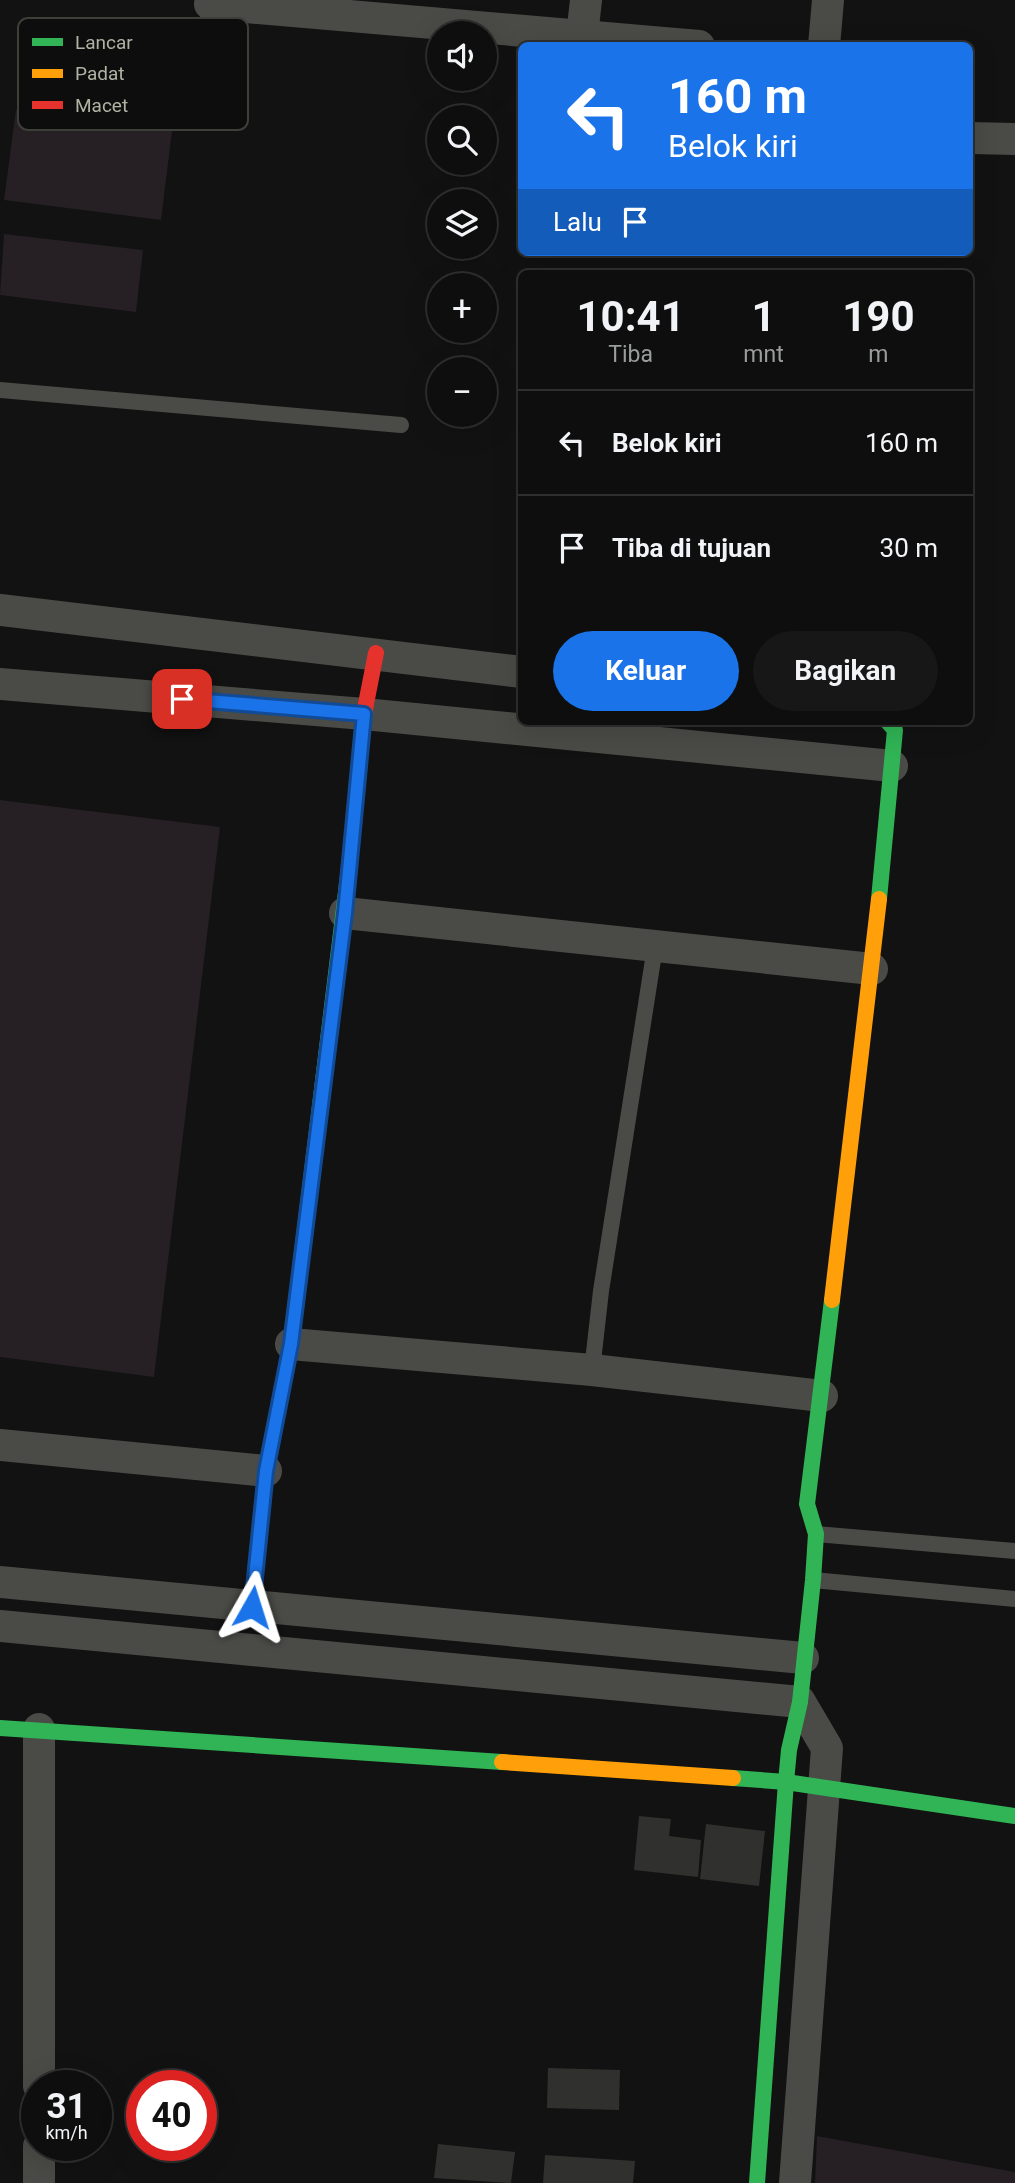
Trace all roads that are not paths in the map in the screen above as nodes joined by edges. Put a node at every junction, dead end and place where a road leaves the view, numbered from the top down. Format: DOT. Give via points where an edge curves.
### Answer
graph roads {
  1 [pos="586,0"];
  2 [pos="828,0"];
  3 [pos="210,4"];
  4 [pos="582,36"];
  5 [pos="652,42"];
  6 [pos="824,42"];
  7 [pos="973,138"];
  8 [pos="1015,139"];
  9 [pos="0,390"];
  10 [pos="401,425"];
  11 [pos="0,610"];
  12 [pos="376,653"];
  13 [pos="518,671"];
  14 [pos="0,684"];
  15 [pos="364,714"];
  16 [pos="891,725"];
  17 [pos="892,766"];
  18 [pos="345,913"];
  19 [pos="655,947"];
  20 [pos="872,969"];
  21 [pos="291,1344"];
  22 [pos="592,1370"];
  23 [pos="822,1396"];
  24 [pos="0,1446"];
  25 [pos="266,1471"];
  26 [pos="816,1534"];
  27 [pos="1015,1550"];
  28 [pos="813,1580"];
  29 [pos="0,1582"];
  30 [pos="1015,1599"];
  31 [pos="252,1607"];
  32 [pos="0,1626"];
  33 [pos="803,1658"];
  34 [pos="800,1702"];
  35 [pos="0,1728"];
  36 [pos="39,1729"];
  37 [pos="786,1783"];
  38 [pos="822,1789"];
  39 [pos="1015,1816"];
  40 [pos="39,2070"];
  41 [pos="39,2161"];
  42 [pos="39,2183"];
  43 [pos="757,2183"];
  44 [pos="795,2183"];
  1 -- 4 [label="street"];
  2 -- 6 [label="street"];
  3 -- 4 [label="street"];
  4 -- 5 [label="street"];
  7 -- 8 [label="street"];
  9 -- 10 [label="lane"];
  11 -- 12 [label="street"];
  12 -- 13 [label="street"];
  12 -- 15 [label="street"];
  14 -- 15 [label="street"];
  15 -- 17 [label="street"];
  15 -- 18 [label="street"];
  16 -- 17 [label="street" via="895,730"];
  17 -- 20 [label="street"];
  18 -- 19 [label="street"];
  18 -- 21 [label="street"];
  19 -- 20 [label="street"];
  19 -- 22 [label="lane"];
  20 -- 23 [label="street"];
  21 -- 22 [label="street"];
  21 -- 25 [label="street"];
  22 -- 23 [label="street"];
  23 -- 26 [label="street" via="807,1504"];
  24 -- 25 [label="street"];
  25 -- 31 [label="street"];
  26 -- 27 [label="lane"];
  26 -- 28 [label="street"];
  28 -- 30 [label="lane"];
  28 -- 33 [label="street"];
  29 -- 31 [label="street"];
  31 -- 33 [label="street"];
  32 -- 34 [label="street"];
  33 -- 34 [label="street"];
  34 -- 37 [label="street"];
  34 -- 38 [label="street" via="827,1748"];
  35 -- 36 [label="street"];
  36 -- 37 [label="street"];
  36 -- 40 [label="street"];
  37 -- 38 [label="street"];
  37 -- 43 [label="street"];
  38 -- 39 [label="street"];
  38 -- 44 [label="street"];
  41 -- 42 [label="street"];
}
